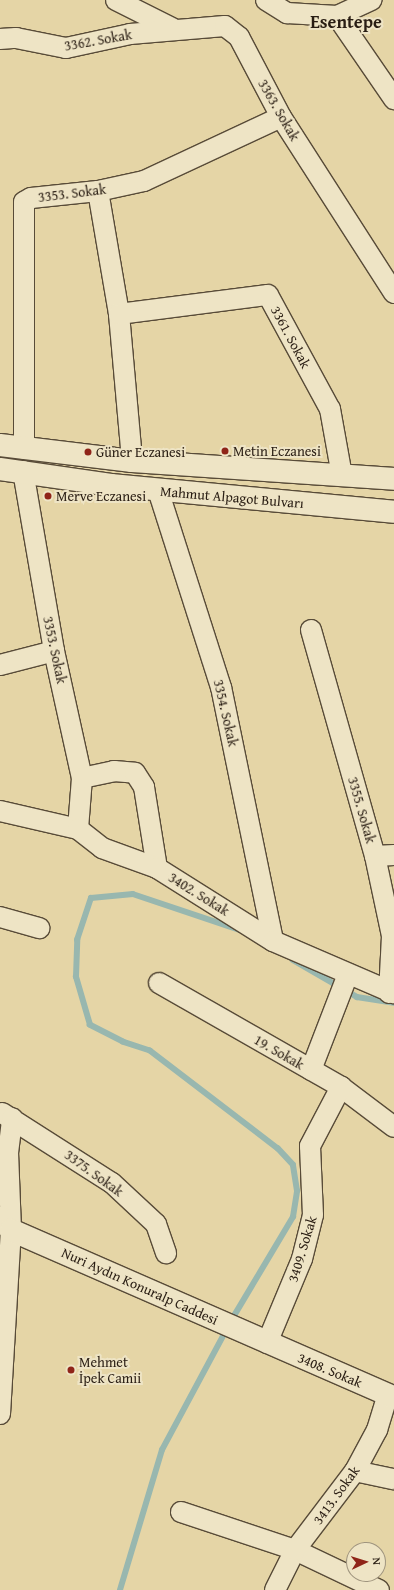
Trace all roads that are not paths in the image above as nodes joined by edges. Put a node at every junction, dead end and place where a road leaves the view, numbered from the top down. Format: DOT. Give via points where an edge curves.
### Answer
graph roads {
  1 [pos="116,0"];
  2 [pos="266,0"];
  3 [pos="371,0"];
  4 [pos="305,8"];
  5 [pos="337,16"];
  6 [pos="172,28"];
  7 [pos="0,39"];
  8 [pos="394,99"];
  9 [pos="281,118"];
  10 [pos="98,191"];
  11 [pos="394,293"];
  12 [pos="119,314"];
  13 [pos="0,446"];
  14 [pos="24,449"];
  15 [pos="132,461"];
  16 [pos="0,469"];
  17 [pos="23,471"];
  18 [pos="342,476"];
  19 [pos="394,479"];
  20 [pos="158,490"];
  21 [pos="394,512"];
  22 [pos="312,630"];
  23 [pos="54,651"];
  24 [pos="0,665"];
  25 [pos="82,778"];
  26 [pos="0,811"];
  27 [pos="78,829"];
  28 [pos="384,856"];
  29 [pos="156,868"];
  30 [pos="0,917"];
  31 [pos="39,928"];
  32 [pos="273,940"];
  33 [pos="346,980"];
  34 [pos="159,983"];
  35 [pos="391,993"];
  36 [pos="311,1070"];
  37 [pos="341,1087"];
  38 [pos="6,1115"];
  39 [pos="394,1127"];
  40 [pos="4,1227"];
  41 [pos="166,1253"];
  42 [pos="267,1343"];
  43 [pos="391,1396"];
  44 [pos="0,1414"];
  45 [pos="355,1471"];
  46 [pos="394,1479"];
  47 [pos="181,1512"];
  48 [pos="296,1550"];
  49 [pos="275,1590"];
  50 [pos="379,1590"];
  1 -- 6 [label="street, 3363. Sokak"];
  2 -- 4 [label="street" via="287,13"];
  3 -- 5 [label="street"];
  4 -- 5 [label="street"];
  5 -- 8 [label="street"];
  6 -- 7 [label="street, 3362. Sokak" via="66,48"];
  6 -- 9 [label="street, 3363. Sokak" via="226,26 239,37"];
  9 -- 10 [label="street, 3353. Sokak" via="144,181"];
  9 -- 11 [label="street, 3363. Sokak"];
  10 -- 12 [label="street"];
  10 -- 14 [label="street, 3353. Sokak" via="31,198 24,202"];
  12 -- 15 [label="street"];
  12 -- 18 [label="street, 3361. Sokak" via="268,295 330,409"];
  13 -- 14 [label="main road, Mahmut Alpagot Bulvarı"];
  14 -- 15 [label="main road, Mahmut Alpagot Bulvarı"];
  15 -- 18 [label="main road, Mahmut Alpagot Bulvarı"];
  16 -- 17 [label="main road, Mahmut Alpagot Bulvarı"];
  17 -- 20 [label="main road, Mahmut Alpagot Bulvarı"];
  17 -- 23 [label="street, 3353. Sokak"];
  18 -- 19 [label="main road, Mahmut Alpagot Bulvarı"];
  20 -- 21 [label="main road, Mahmut Alpagot Bulvarı"];
  20 -- 32 [label="street, 3354. Sokak" via="221,687"];
  22 -- 28 [label="street, 3355. Sokak"];
  23 -- 24 [label="street"];
  23 -- 25 [label="street, 3353. Sokak"];
  25 -- 27 [label="street, 3353. Sokak"];
  25 -- 29 [label="street" via="114,771 135,773 144,787"];
  26 -- 27 [label="street, 3402. Sokak"];
  27 -- 29 [label="street, 3402. Sokak" via="102,848"];
  28 -- 35 [label="street, 3355. Sokak" via="392,936"];
  29 -- 32 [label="street, 3402. Sokak"];
  30 -- 31 [label="street"];
  32 -- 33 [label="street, 3402. Sokak"];
  33 -- 35 [label="street, 3402. Sokak"];
  33 -- 36 [label="street"];
  34 -- 36 [label="street, 19. Sokak"];
  36 -- 37 [label="street, 19. Sokak"];
  37 -- 39 [label="street, 19. Sokak"];
  37 -- 42 [label="street, 3409. Sokak" via="310,1146 314,1215 302,1259"];
  38 -- 40 [label="street" via="8,1153"];
  38 -- 41 [label="street, 3375. Sokak" via="112,1182 156,1224"];
  40 -- 42 [label="main road, Nuri Aydın Konuralp Caddesi"];
  40 -- 44 [label="street"];
  42 -- 43 [label="main road, 3408. Sokak"];
  43 -- 45 [label="street, 3413. Sokak" via="377,1430"];
  45 -- 46 [label="street"];
  45 -- 48 [label="street, 3413. Sokak"];
  47 -- 48 [label="street"];
  48 -- 49 [label="street, 3413. Sokak"];
  48 -- 50 [label="street"];
}
